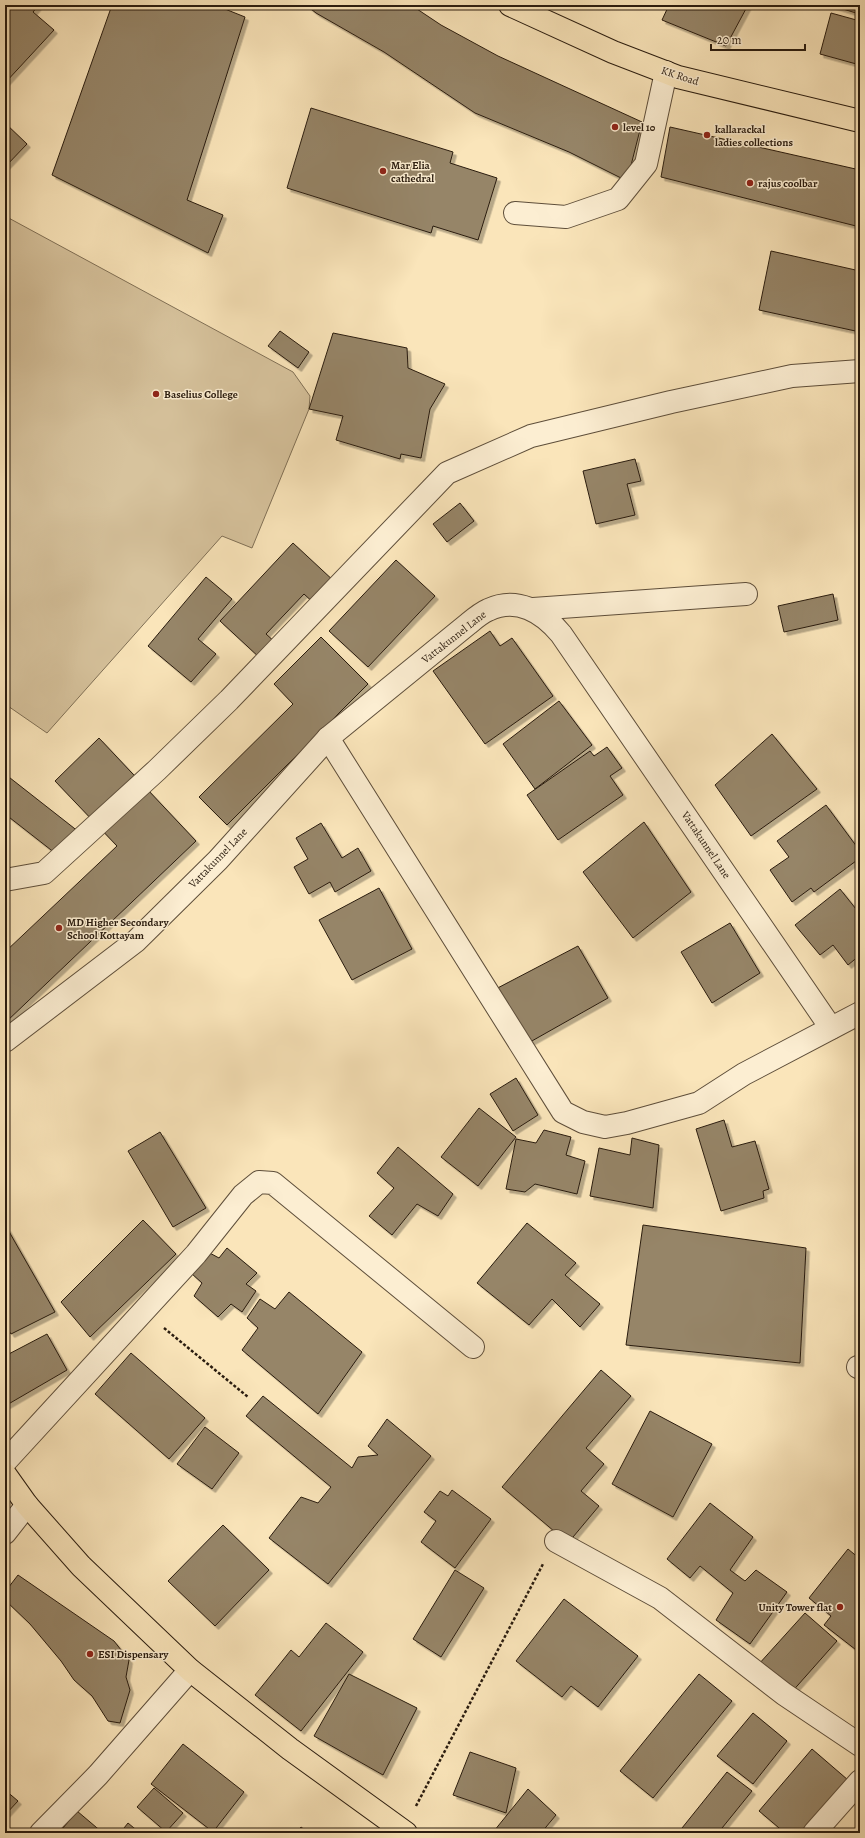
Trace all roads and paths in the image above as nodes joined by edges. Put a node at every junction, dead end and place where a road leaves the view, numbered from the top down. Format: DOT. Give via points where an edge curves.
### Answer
graph roads {
  1 [pos="510,5"];
  2 [pos="666,72"];
  3 [pos="860,121"];
  4 [pos="515,212"];
  5 [pos="860,371"];
  6 [pos="746,594"];
  7 [pos="533,609"];
  8 [pos="328,738"];
  9 [pos="5,880"];
  10 [pos="860,1013"];
  11 [pos="831,1028"];
  12 [pos="5,1041"];
  13 [pos="144,1311"];
  14 [pos="473,1347"];
  15 [pos="248,1396"];
  16 [pos="5,1462"];
  17 [pos="5,1474"];
  18 [pos="27,1505"];
  19 [pos="5,1533"];
  20 [pos="556,1541"];
  21 [pos="190,1670"];
  22 [pos="860,1745"];
  23 [pos="860,1781"];
  24 [pos="404,1832"];
  25 [pos="41,1833"];
  26 [pos="814,1833"];
  1 -- 2 [label="main road, KK Road" via="607,49"];
  2 -- 3 [label="main road, KK Road" via="692,81"];
  2 -- 4 [label="street" via="646,164 618,199 566,217"];
  5 -- 9 [label="street" via="792,376 531,436 448,473 229,700 157,770 44,873"];
  6 -- 7 [label="street"];
  7 -- 8 [label="street, Vattakunnel Lane" via="510,603 488,610"];
  7 -- 11 [label="street, Vattakunnel Lane" via="550,621 561,634"];
  8 -- 11 [label="street" via="563,1112 583,1122 605,1127 699,1103 744,1074"];
  8 -- 12 [label="street, Vattakunnel Lane" via="218,860 136,941"];
  10 -- 11 [label="street"];
  13 -- 14 [label="street" via="196,1254 243,1196 259,1182 273,1183"];
  13 -- 15 [label="path"];
  13 -- 16 [label="street"];
  17 -- 18 [label="main road"];
  18 -- 19 [label="street"];
  18 -- 21 [label="main road" via="81,1566"];
  20 -- 22 [label="street" via="660,1598 784,1694"];
  20 -- 24 [label="path"];
  21 -- 24 [label="main road" via="290,1749"];
  21 -- 25 [label="street" via="98,1775"];
  23 -- 26 [label="street"];
}
